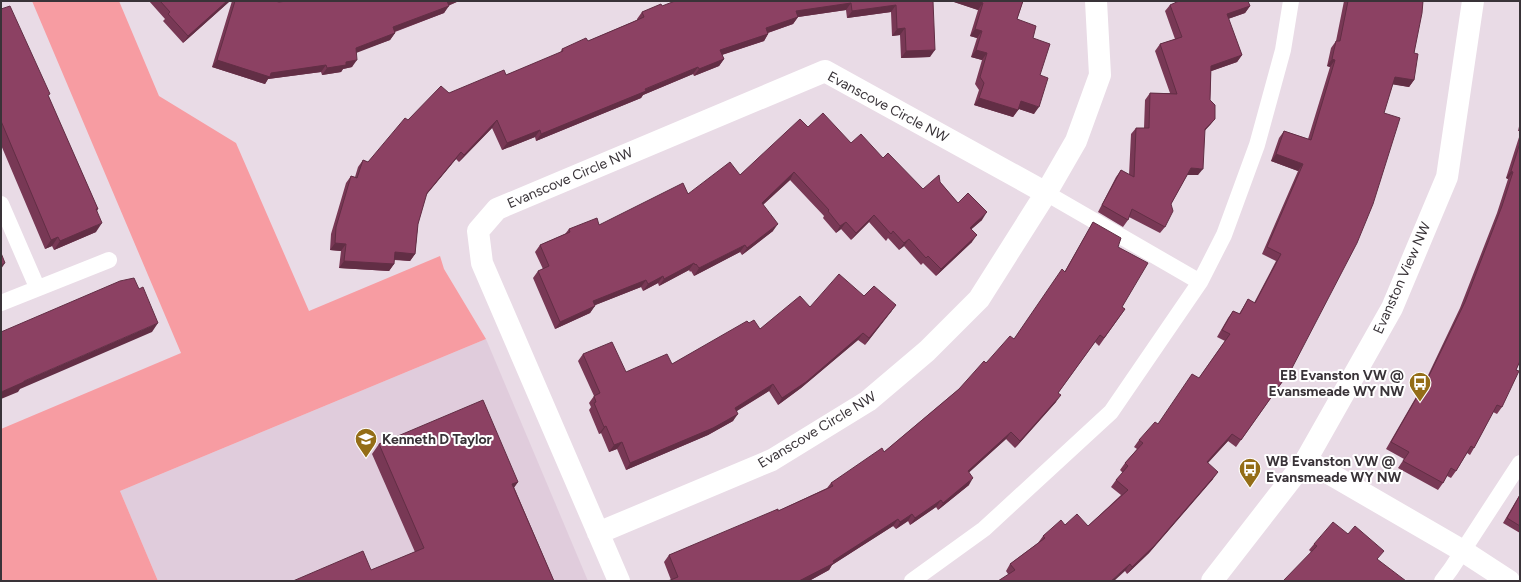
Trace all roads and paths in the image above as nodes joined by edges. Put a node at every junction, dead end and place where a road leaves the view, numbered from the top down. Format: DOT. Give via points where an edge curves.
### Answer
graph roads {
  1 [pos="1096,1"];
  2 [pos="1291,1"];
  3 [pos="1473,1"];
  4 [pos="1046,194"];
  5 [pos="1,204"];
  6 [pos="109,260"];
  7 [pos="1200,282"];
  8 [pos="37,287"];
  9 [pos="1,303"];
  10 [pos="1306,460"];
  11 [pos="1520,463"];
  12 [pos="598,533"];
  13 [pos="1463,551"];
  14 [pos="619,581"];
  15 [pos="912,581"];
  16 [pos="1212,581"];
  17 [pos="1442,581"];
  18 [pos="1509,581"];
  1 -- 4 [label="street" via="1100,75 1076,142"];
  2 -- 7 [label="lane" via="1283,50 1257,145 1224,235"];
  3 -- 10 [label="street, Evanston View NW" via="1447,177 1392,308"];
  4 -- 7 [label="lane"];
  4 -- 12 [label="street, Evanscove Circle NW" via="979,299 927,351 868,401 772,460"];
  4 -- 12 [label="street, Evanscove Circle NW" via="825,71 497,209 478,231 482,264"];
  5 -- 8 [label="lane"];
  6 -- 8 [label="lane"];
  7 -- 15 [label="lane" via="1111,412 984,529"];
  8 -- 9 [label="lane"];
  10 -- 13 [label="street"];
  10 -- 16 [label="street, Evanston View NW"];
  11 -- 13 [label="lane"];
  12 -- 14 [label="street, Evanscove Circle NW"];
  13 -- 17 [label="lane"];
  13 -- 18 [label="street"];
}
